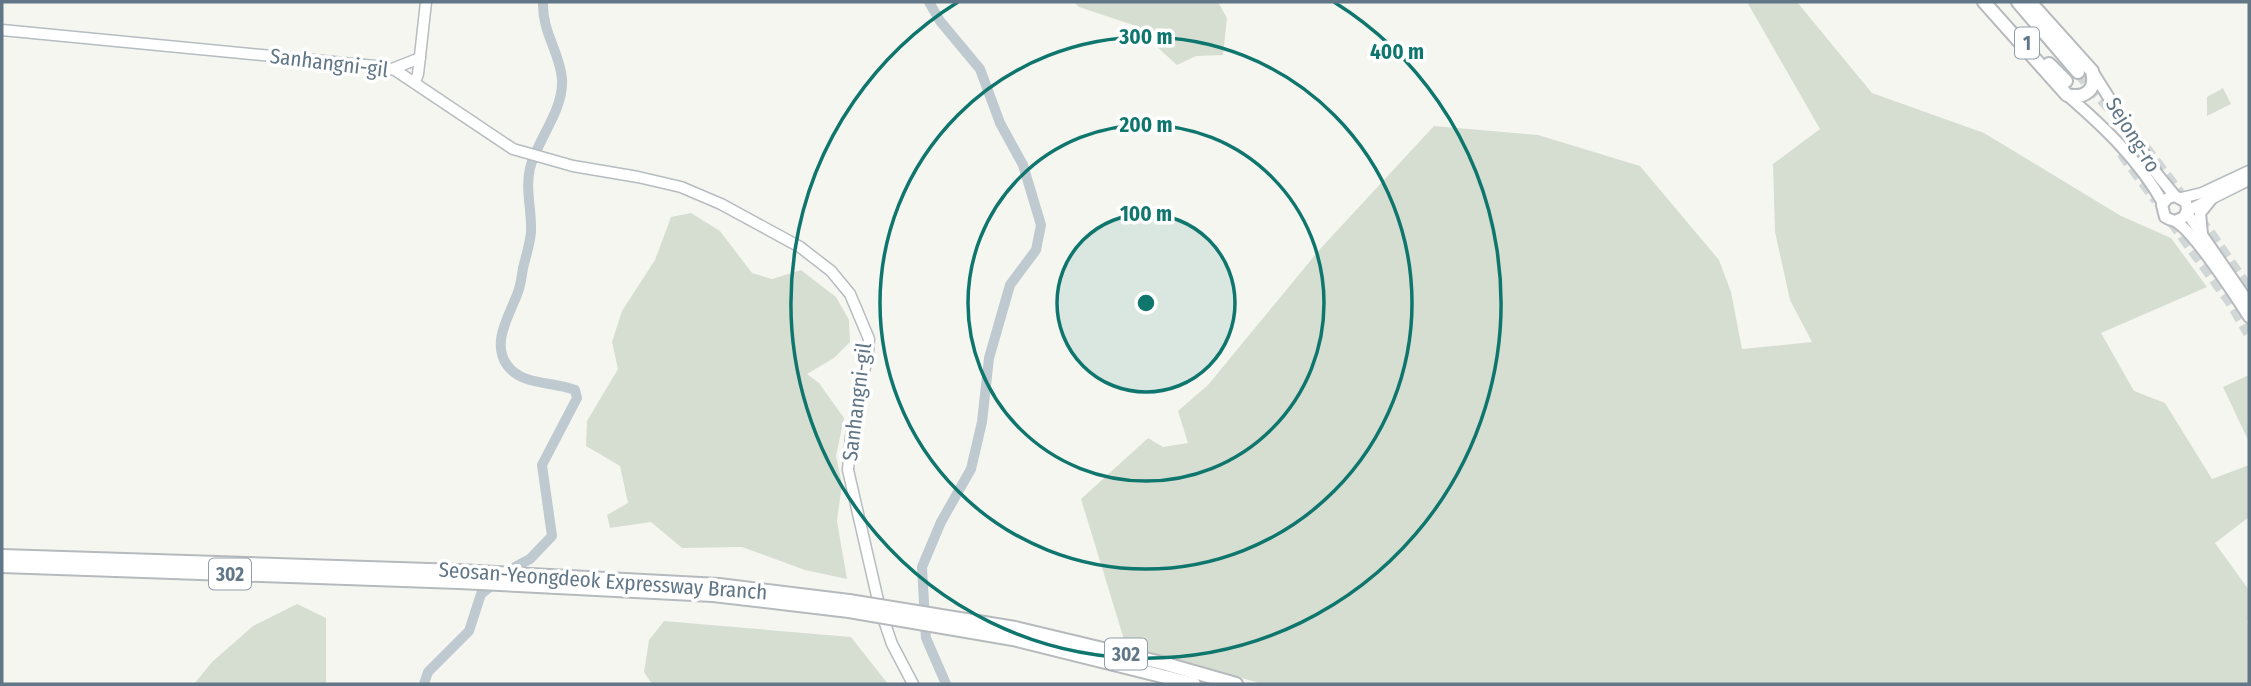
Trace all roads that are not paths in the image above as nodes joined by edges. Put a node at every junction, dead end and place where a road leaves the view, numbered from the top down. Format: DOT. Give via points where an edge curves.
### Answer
graph roads {
  1 [pos="426,2"];
  2 [pos="1984,2"];
  3 [pos="1992,2"];
  4 [pos="2018,2"];
  5 [pos="2030,2"];
  6 [pos="2,30"];
  7 [pos="420,58"];
  8 [pos="391,69"];
  9 [pos="2092,71"];
  10 [pos="2078,72"];
  11 [pos="2066,81"];
  12 [pos="415,82"];
  13 [pos="2067,95"];
  14 [pos="2249,171"];
  15 [pos="2249,180"];
  16 [pos="2178,197"];
  17 [pos="2213,197"];
  18 [pos="2163,203"];
  19 [pos="2187,212"];
  20 [pos="2175,222"];
  21 [pos="2203,236"];
  22 [pos="2249,303"];
  23 [pos="2249,317"];
  24 [pos="2,556"];
  25 [pos="2,566"];
  26 [pos="459,577"];
  27 [pos="1014,634"];
  28 [pos="913,684"];
  29 [pos="1194,684"];
  30 [pos="1236,684"];
  1 -- 7 [label="main road"];
  2 -- 13 [label="highway"];
  3 -- 11 [label="highway, 1"];
  4 -- 10 [label="highway, 1"];
  5 -- 9 [label="highway"];
  6 -- 8 [label="main road, Sanhangni-gil"];
  7 -- 8 [label="main road"];
  7 -- 12 [label="main road"];
  8 -- 12 [label="main road, Sanhangni-gil"];
  9 -- 13 [label="highway" via="2093,88 2078,98"];
  9 -- 16 [label="main road, Sejong-ro" via="2157,174"];
  12 -- 28 [label="main road, Sanhangni-gil" via="513,149 664,182 702,195 800,247 831,271 850,294 869,340 848,470 880,609"];
  13 -- 18 [label="main road, Sejong-ro" via="2142,169"];
  14 -- 16 [label="main road" via="2202,193"];
  15 -- 17 [label="main road"];
  16 -- 18 [label="main road"];
  16 -- 19 [label="main road" via="2186,202"];
  17 -- 19 [label="main road"];
  17 -- 21 [label="main road" via="2200,213"];
  18 -- 20 [label="main road" via="2165,217"];
  19 -- 20 [label="main road"];
  19 -- 21 [label="main road"];
  20 -- 23 [label="main road" via="2225,280"];
  21 -- 22 [label="main road"];
  24 -- 26 [label="highway, Seosan-Yeongdeok Expressway Branch / 302"];
  25 -- 26 [label="highway, Seosan-Yeongdeok Expressway Branch / 302"];
  26 -- 27 [label="highway, Seosan-Yeongdeok Expressway Branch / 302, bridge" via="719,584"];
  27 -- 29 [label="highway, Seosan-Yeongdeok Expressway Branch / 302"];
  27 -- 30 [label="highway, Seosan-Yeongdeok Expressway Branch / 302" via="1166,664"];
}
